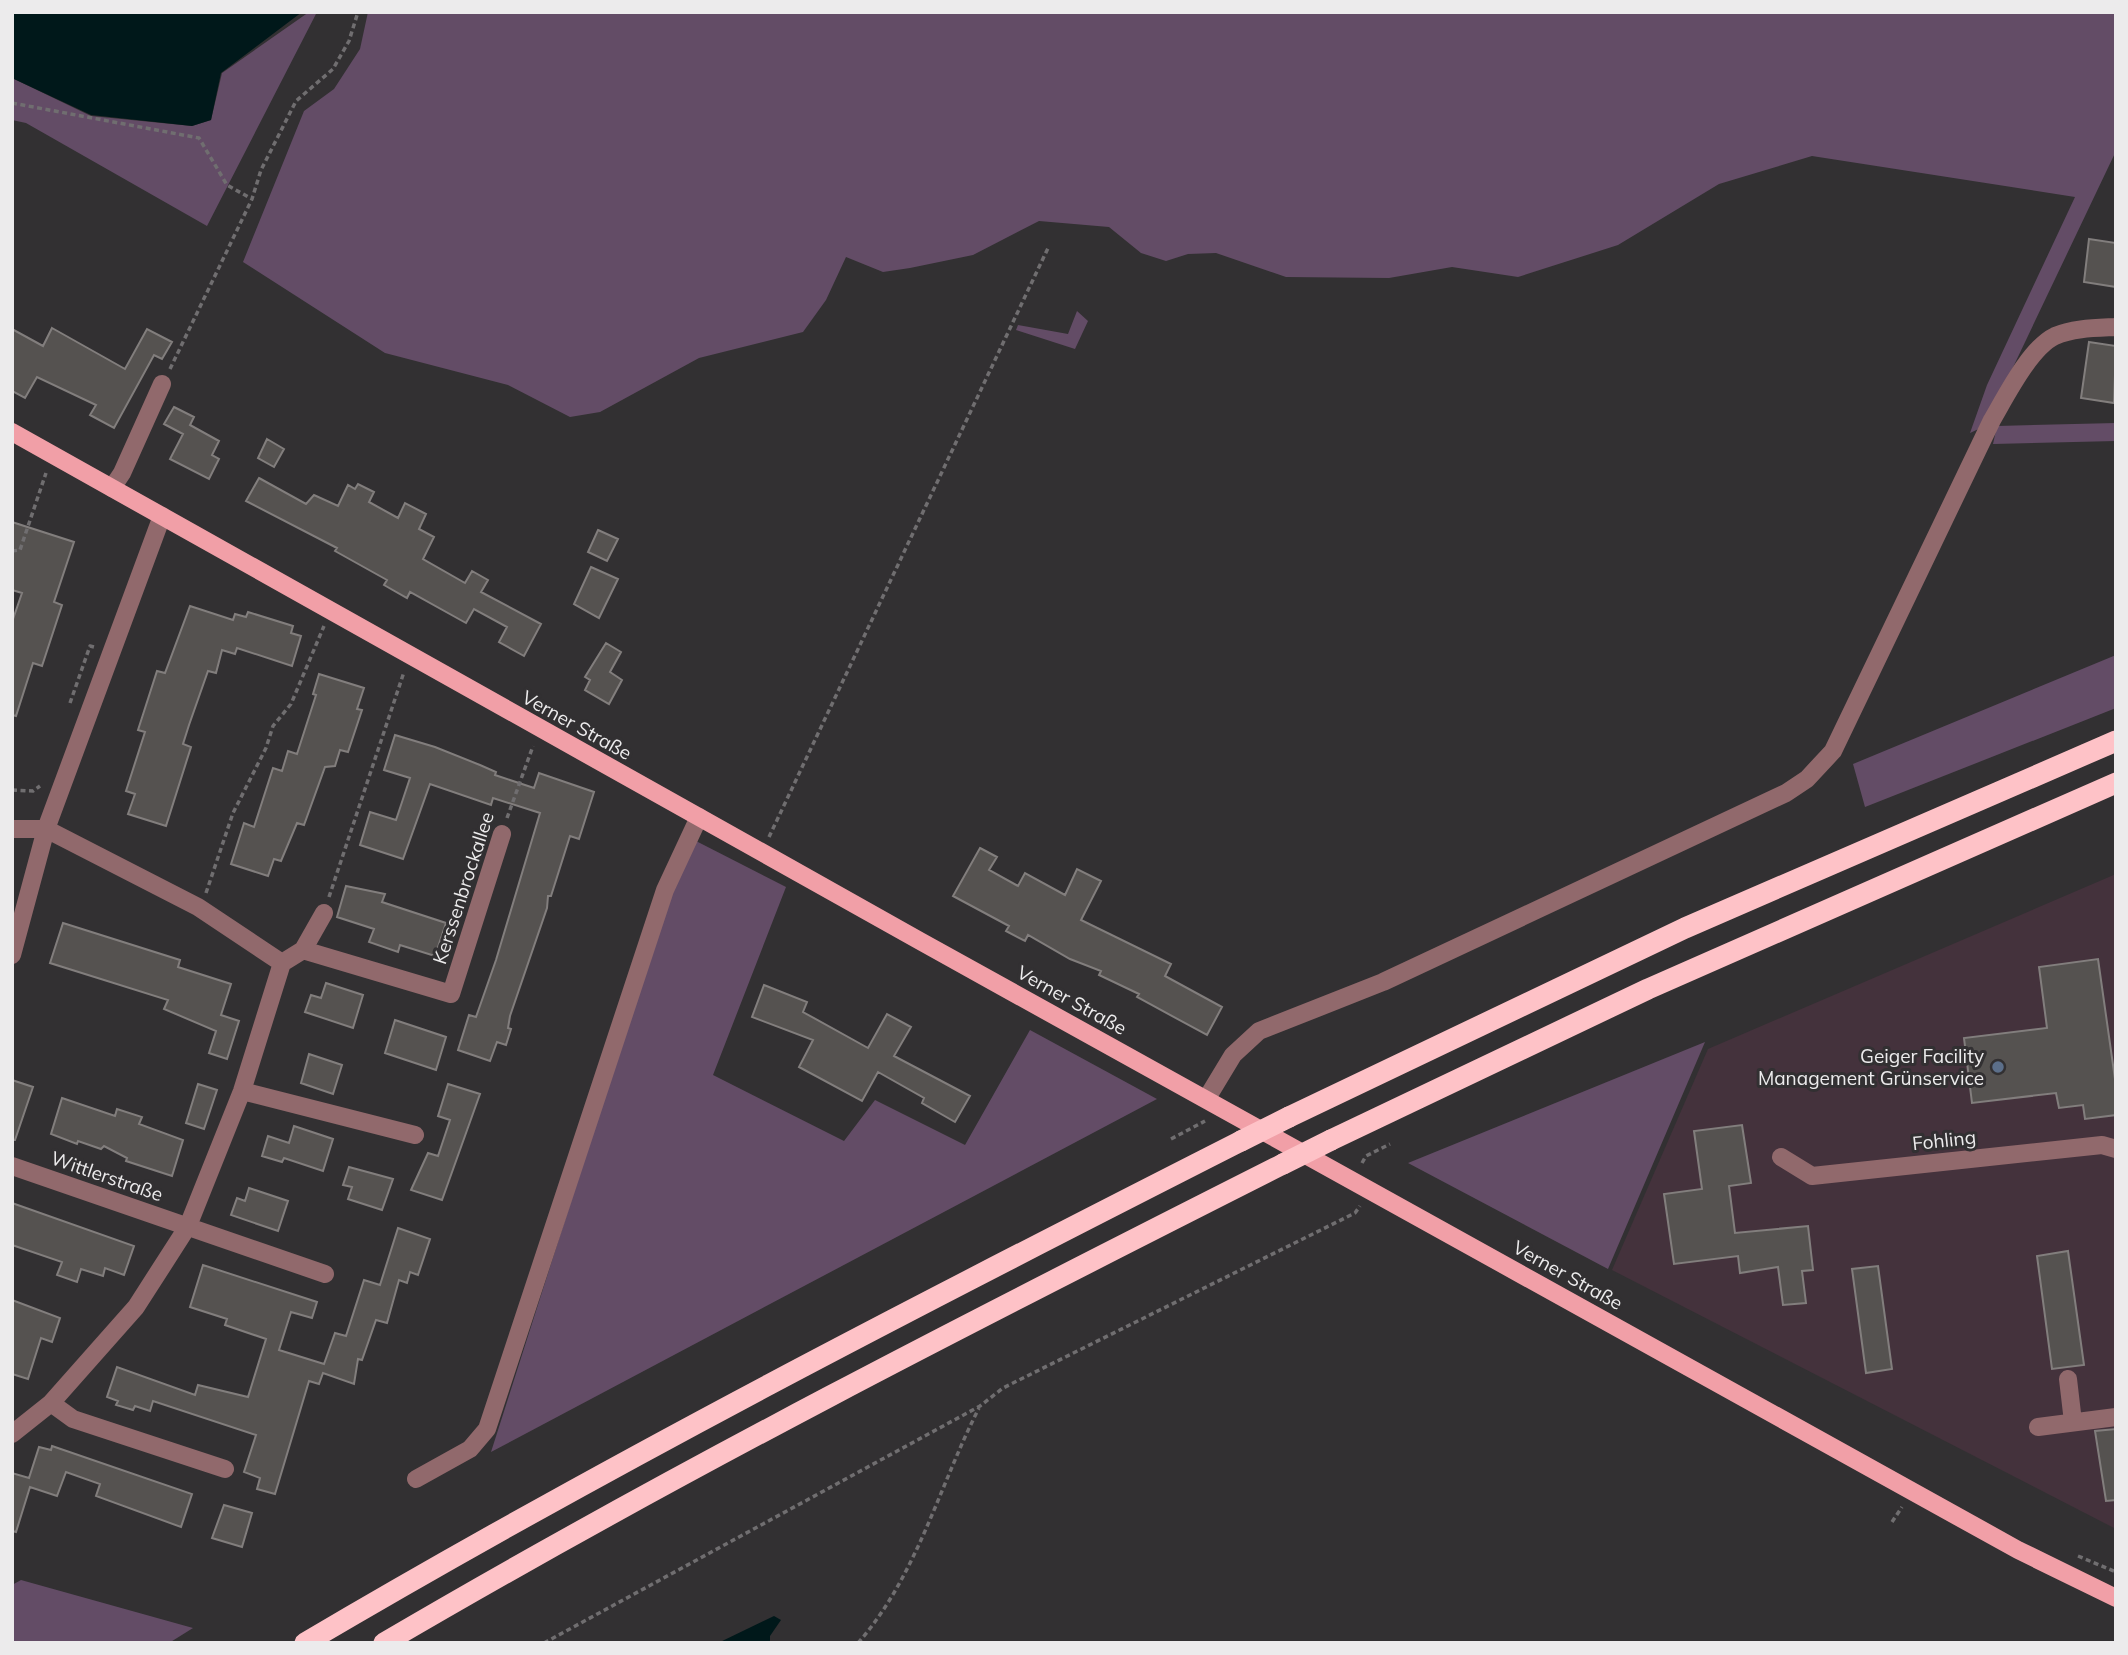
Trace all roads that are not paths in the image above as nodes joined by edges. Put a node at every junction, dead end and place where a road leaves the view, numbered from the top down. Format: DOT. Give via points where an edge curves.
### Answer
graph roads {
  1 [pos="2116,327"];
  2 [pos="162,384"];
  3 [pos="12,432"];
  4 [pos="112,488"];
  5 [pos="162,516"];
  6 [pos="2116,741"];
  7 [pos="2116,783"];
  8 [pos="699,817"];
  9 [pos="12,829"];
  10 [pos="47,829"];
  11 [pos="502,834"];
  12 [pos="324,913"];
  13 [pos="303,950"];
  14 [pos="12,955"];
  15 [pos="282,963"];
  16 [pos="242,1091"];
  17 [pos="1208,1098"];
  18 [pos="415,1135"];
  19 [pos="2116,1149"];
  20 [pos="1781,1157"];
  21 [pos="12,1166"];
  22 [pos="188,1226"];
  23 [pos="325,1275"];
  24 [pos="2068,1379"];
  25 [pos="51,1403"];
  26 [pos="2116,1417"];
  27 [pos="2073,1422"];
  28 [pos="2038,1427"];
  29 [pos="12,1434"];
  30 [pos="225,1469"];
  31 [pos="416,1479"];
  32 [pos="2116,1598"];
  33 [pos="305,1643"];
  34 [pos="384,1643"];
  1 -- 17 [label="street" via="2056,336 2014,383 1833,751 1807,779 1786,793 1382,982 1259,1031 1233,1055"];
  2 -- 4 [label="street"];
  3 -- 4 [label="main road, Verner Straße"];
  4 -- 5 [label="main road, Verner Straße"];
  5 -- 8 [label="main road, Verner Straße"];
  5 -- 10 [label="street"];
  6 -- 33 [label="highway, bridge" via="1685,928 1289,1117 668,1438"];
  7 -- 34 [label="highway, bridge" via="1648,989 1331,1140 972,1321"];
  8 -- 17 [label="main road, Verner Straße"];
  8 -- 31 [label="street" via="664,890 487,1429 470,1449"];
  9 -- 10 [label="street"];
  10 -- 14 [label="street"];
  10 -- 15 [label="street" via="198,907"];
  11 -- 13 [label="street, Kerssenbrockallee" via="451,994"];
  12 -- 13 [label="street"];
  13 -- 15 [label="street"];
  15 -- 16 [label="street"];
  16 -- 18 [label="street"];
  16 -- 22 [label="street"];
  17 -- 32 [label="main road, Verner Straße" via="2018,1550"];
  19 -- 20 [label="street, Fohling" via="2102,1144 1812,1176"];
  21 -- 22 [label="street, Wittlerstraße"];
  22 -- 23 [label="street"];
  22 -- 25 [label="street" via="136,1307"];
  24 -- 27 [label="street"];
  25 -- 29 [label="street"];
  25 -- 30 [label="street" via="72,1419"];
  26 -- 27 [label="street"];
  27 -- 28 [label="street"];
}
